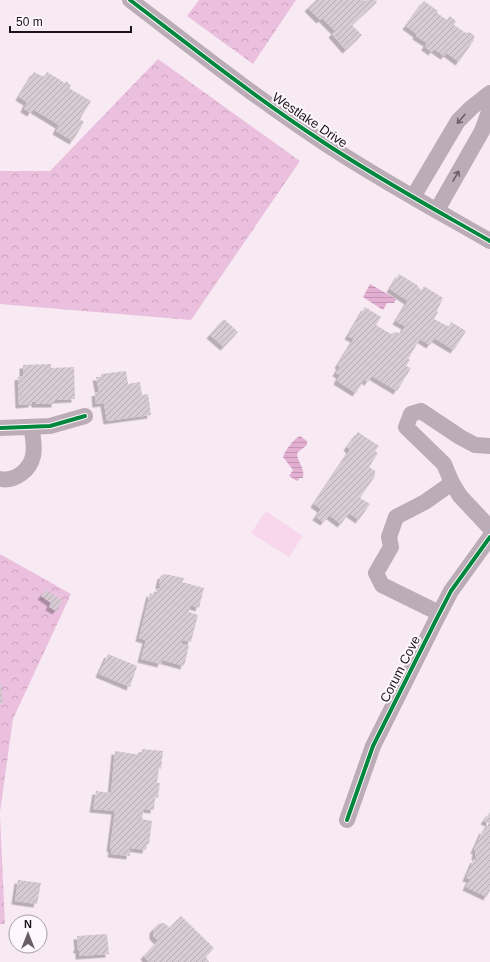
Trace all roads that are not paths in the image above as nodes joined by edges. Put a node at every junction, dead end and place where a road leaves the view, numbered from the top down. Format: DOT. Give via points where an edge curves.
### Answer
graph roads {
  1 [pos="130,0"];
  2 [pos="490,93"];
  3 [pos="490,109"];
  4 [pos="413,197"];
  5 [pos="437,210"];
  6 [pos="490,241"];
  7 [pos="85,416"];
  8 [pos="31,427"];
  9 [pos="0,428"];
  10 [pos="490,446"];
  11 [pos="0,479"];
  12 [pos="452,483"];
  13 [pos="490,528"];
  14 [pos="490,537"];
  15 [pos="439,613"];
  16 [pos="346,820"];
  1 -- 4 [label="street, Westlake Drive" via="242,86 324,143"];
  2 -- 4 [label="street, one-way" via="458,121"];
  5 -- 3 [label="street, one-way" via="482,131"];
  4 -- 5 [label="street, Westlake Drive"];
  5 -- 6 [label="street, Westlake Drive"];
  7 -- 8 [label="street" via="50,426"];
  8 -- 9 [label="street"];
  8 -- 11 [label="street" via="34,449 30,464 15,478"];
  10 -- 12 [label="street" via="475,445 421,411 411,414 406,427 444,464"];
  12 -- 13 [label="street" via="460,496"];
  12 -- 15 [label="street" via="425,502 396,516 390,537 391,547 376,573 382,585"];
  14 -- 15 [label="street, Corum Cove" via="450,591"];
  15 -- 16 [label="street, Corum Cove" via="372,746"];
}
